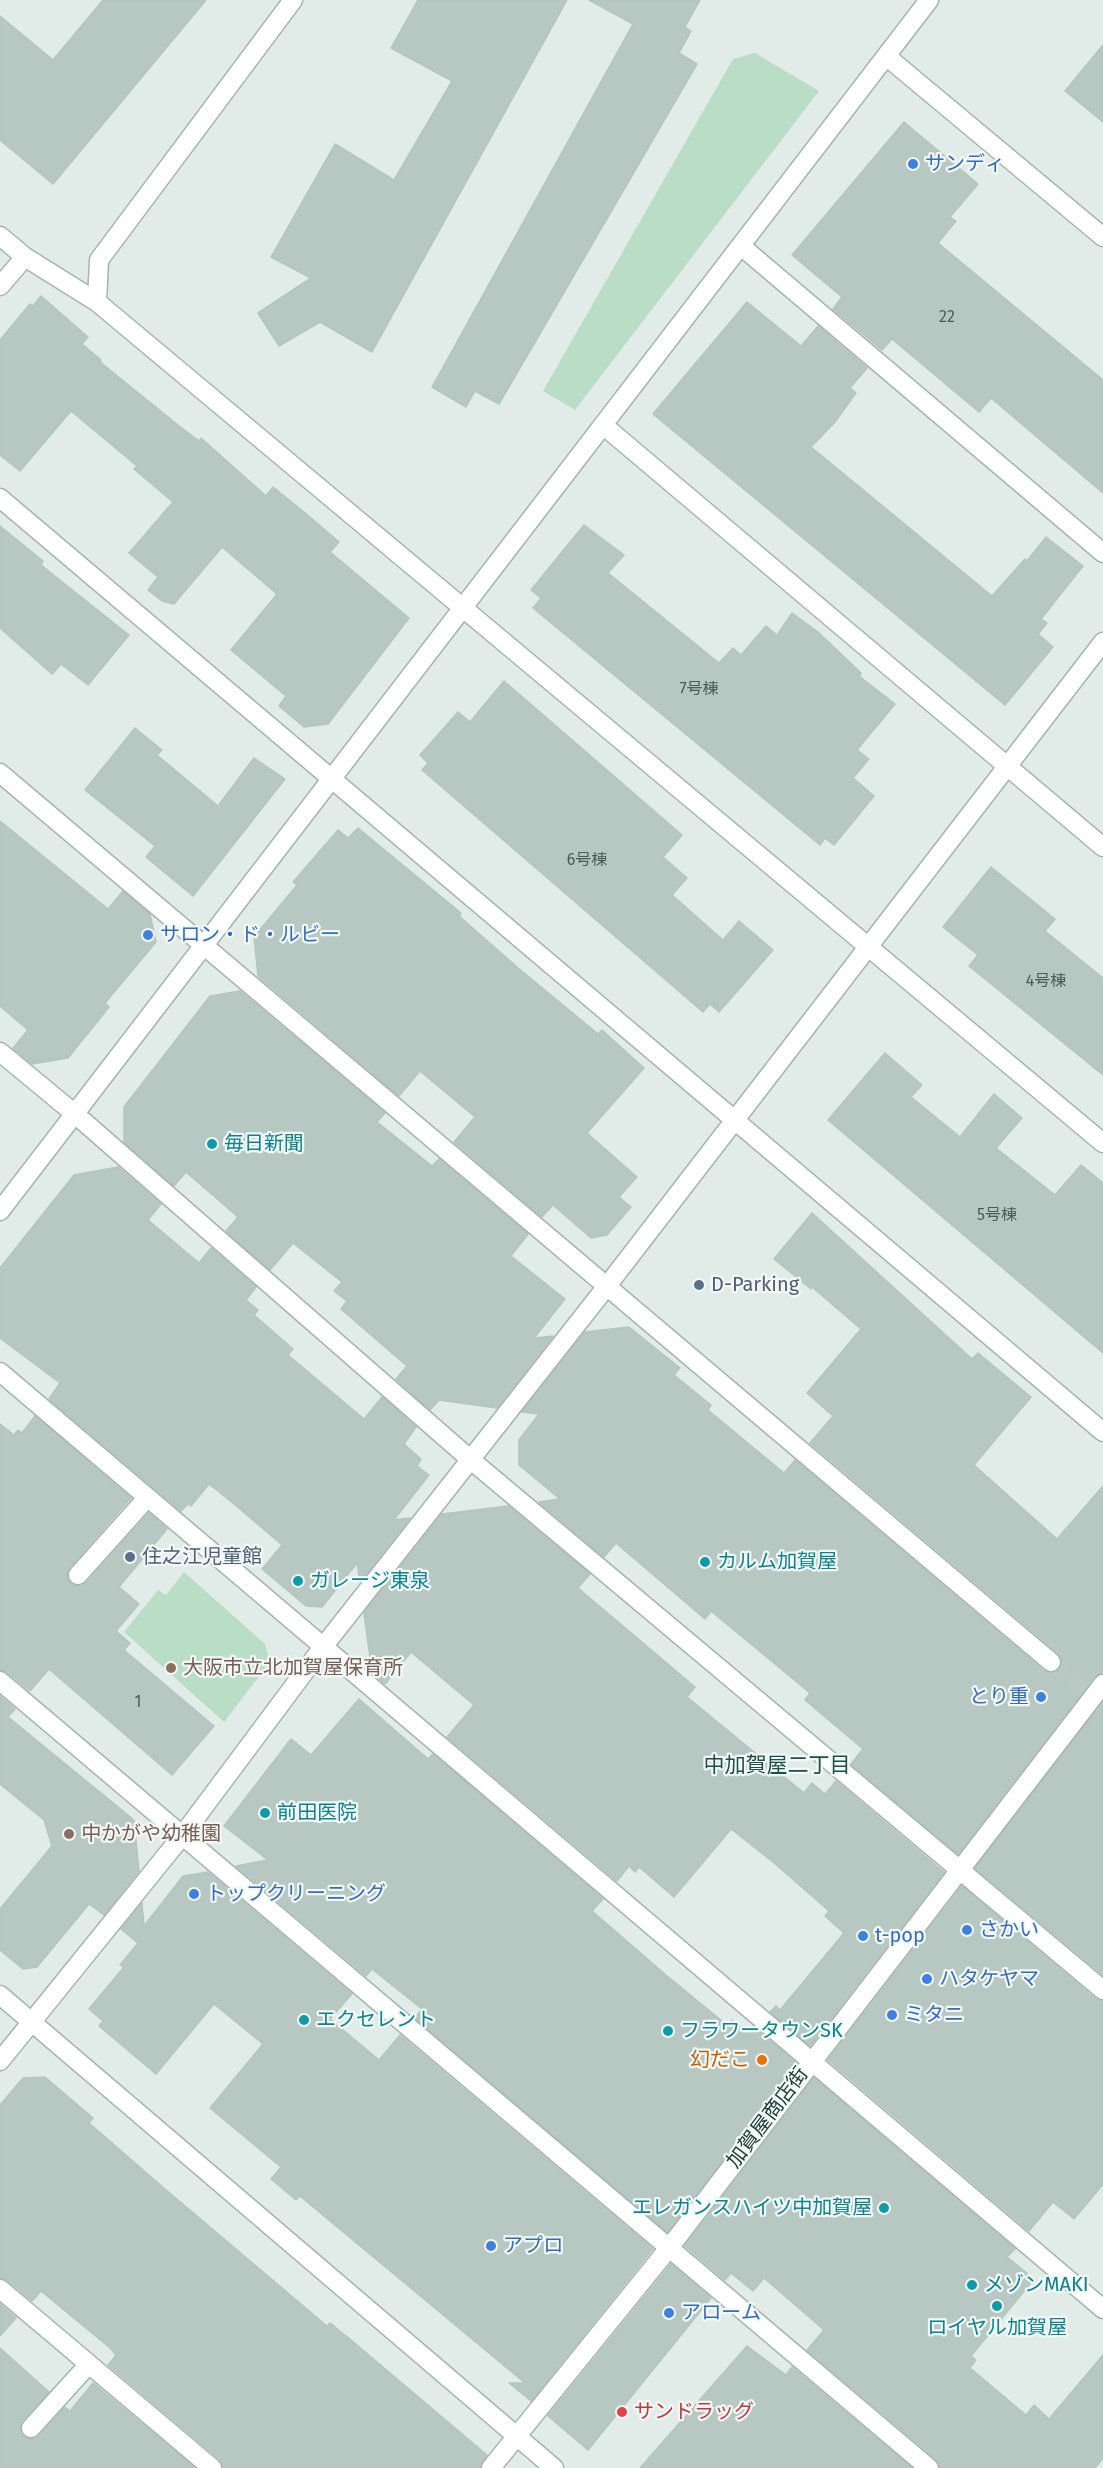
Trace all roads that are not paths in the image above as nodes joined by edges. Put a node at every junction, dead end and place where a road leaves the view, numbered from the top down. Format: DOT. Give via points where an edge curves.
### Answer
graph roads {
  1 [pos="293,0"];
  2 [pos="929,0"];
  3 [pos="886,56"];
  4 [pos="0,236"];
  5 [pos="1103,237"];
  6 [pos="741,246"];
  7 [pos="25,257"];
  8 [pos="0,286"];
  9 [pos="97,302"];
  10 [pos="603,425"];
  11 [pos="0,498"];
  12 [pos="1103,553"];
  13 [pos="462,607"];
  14 [pos="1103,642"];
  15 [pos="1007,767"];
  16 [pos="0,773"];
  17 [pos="333,779"];
  18 [pos="1103,847"];
  19 [pos="869,946"];
  20 [pos="205,947"];
  21 [pos="0,1052"];
  22 [pos="75,1114"];
  23 [pos="735,1119"];
  24 [pos="1103,1143"];
  25 [pos="0,1211"];
  26 [pos="607,1286"];
  27 [pos="0,1372"];
  28 [pos="1103,1432"];
  29 [pos="471,1460"];
  30 [pos="147,1498"];
  31 [pos="78,1575"];
  32 [pos="323,1647"];
  33 [pos="1051,1662"];
  34 [pos="0,1681"];
  35 [pos="1103,1683"];
  36 [pos="182,1836"];
  37 [pos="960,1872"];
  38 [pos="1103,1990"];
  39 [pos="0,1995"];
  40 [pos="32,2022"];
  41 [pos="0,2061"];
  42 [pos="810,2061"];
  43 [pos="669,2248"];
  44 [pos="0,2289"];
  45 [pos="1103,2309"];
  46 [pos="89,2364"];
  47 [pos="31,2428"];
  48 [pos="517,2436"];
  49 [pos="212,2468"];
  50 [pos="491,2468"];
  51 [pos="554,2468"];
  52 [pos="928,2468"];
  1 -- 9 [label="street" via="99,260"];
  2 -- 3 [label="street"];
  3 -- 5 [label="street"];
  3 -- 6 [label="street"];
  4 -- 7 [label="street"];
  6 -- 10 [label="street"];
  6 -- 12 [label="street"];
  7 -- 8 [label="street"];
  7 -- 9 [label="street"];
  9 -- 13 [label="street"];
  10 -- 13 [label="street"];
  10 -- 15 [label="street"];
  11 -- 17 [label="street"];
  13 -- 17 [label="street"];
  13 -- 19 [label="street"];
  14 -- 15 [label="street"];
  15 -- 18 [label="street"];
  15 -- 19 [label="street"];
  16 -- 20 [label="street"];
  17 -- 20 [label="street"];
  17 -- 23 [label="street"];
  19 -- 23 [label="street"];
  19 -- 24 [label="street"];
  20 -- 22 [label="street"];
  20 -- 26 [label="street"];
  21 -- 22 [label="street"];
  22 -- 25 [label="street"];
  22 -- 29 [label="street"];
  23 -- 26 [label="street"];
  23 -- 28 [label="street"];
  26 -- 29 [label="street"];
  26 -- 33 [label="street"];
  27 -- 30 [label="street"];
  29 -- 32 [label="street"];
  29 -- 37 [label="street"];
  30 -- 31 [label="street"];
  30 -- 32 [label="street"];
  32 -- 36 [label="street"];
  32 -- 42 [label="street"];
  34 -- 36 [label="street"];
  35 -- 37 [label="street, 加賀屋商店街"];
  36 -- 40 [label="street"];
  36 -- 43 [label="street"];
  37 -- 38 [label="street"];
  37 -- 42 [label="street, 加賀屋商店街"];
  39 -- 40 [label="street"];
  40 -- 41 [label="street"];
  40 -- 48 [label="street"];
  42 -- 43 [label="street, 加賀屋商店街"];
  42 -- 45 [label="street"];
  43 -- 48 [label="street, 加賀屋商店街"];
  43 -- 52 [label="street"];
  44 -- 46 [label="street"];
  46 -- 47 [label="street"];
  46 -- 49 [label="street"];
  48 -- 50 [label="street, 加賀屋商店街"];
  48 -- 51 [label="street"];
}
